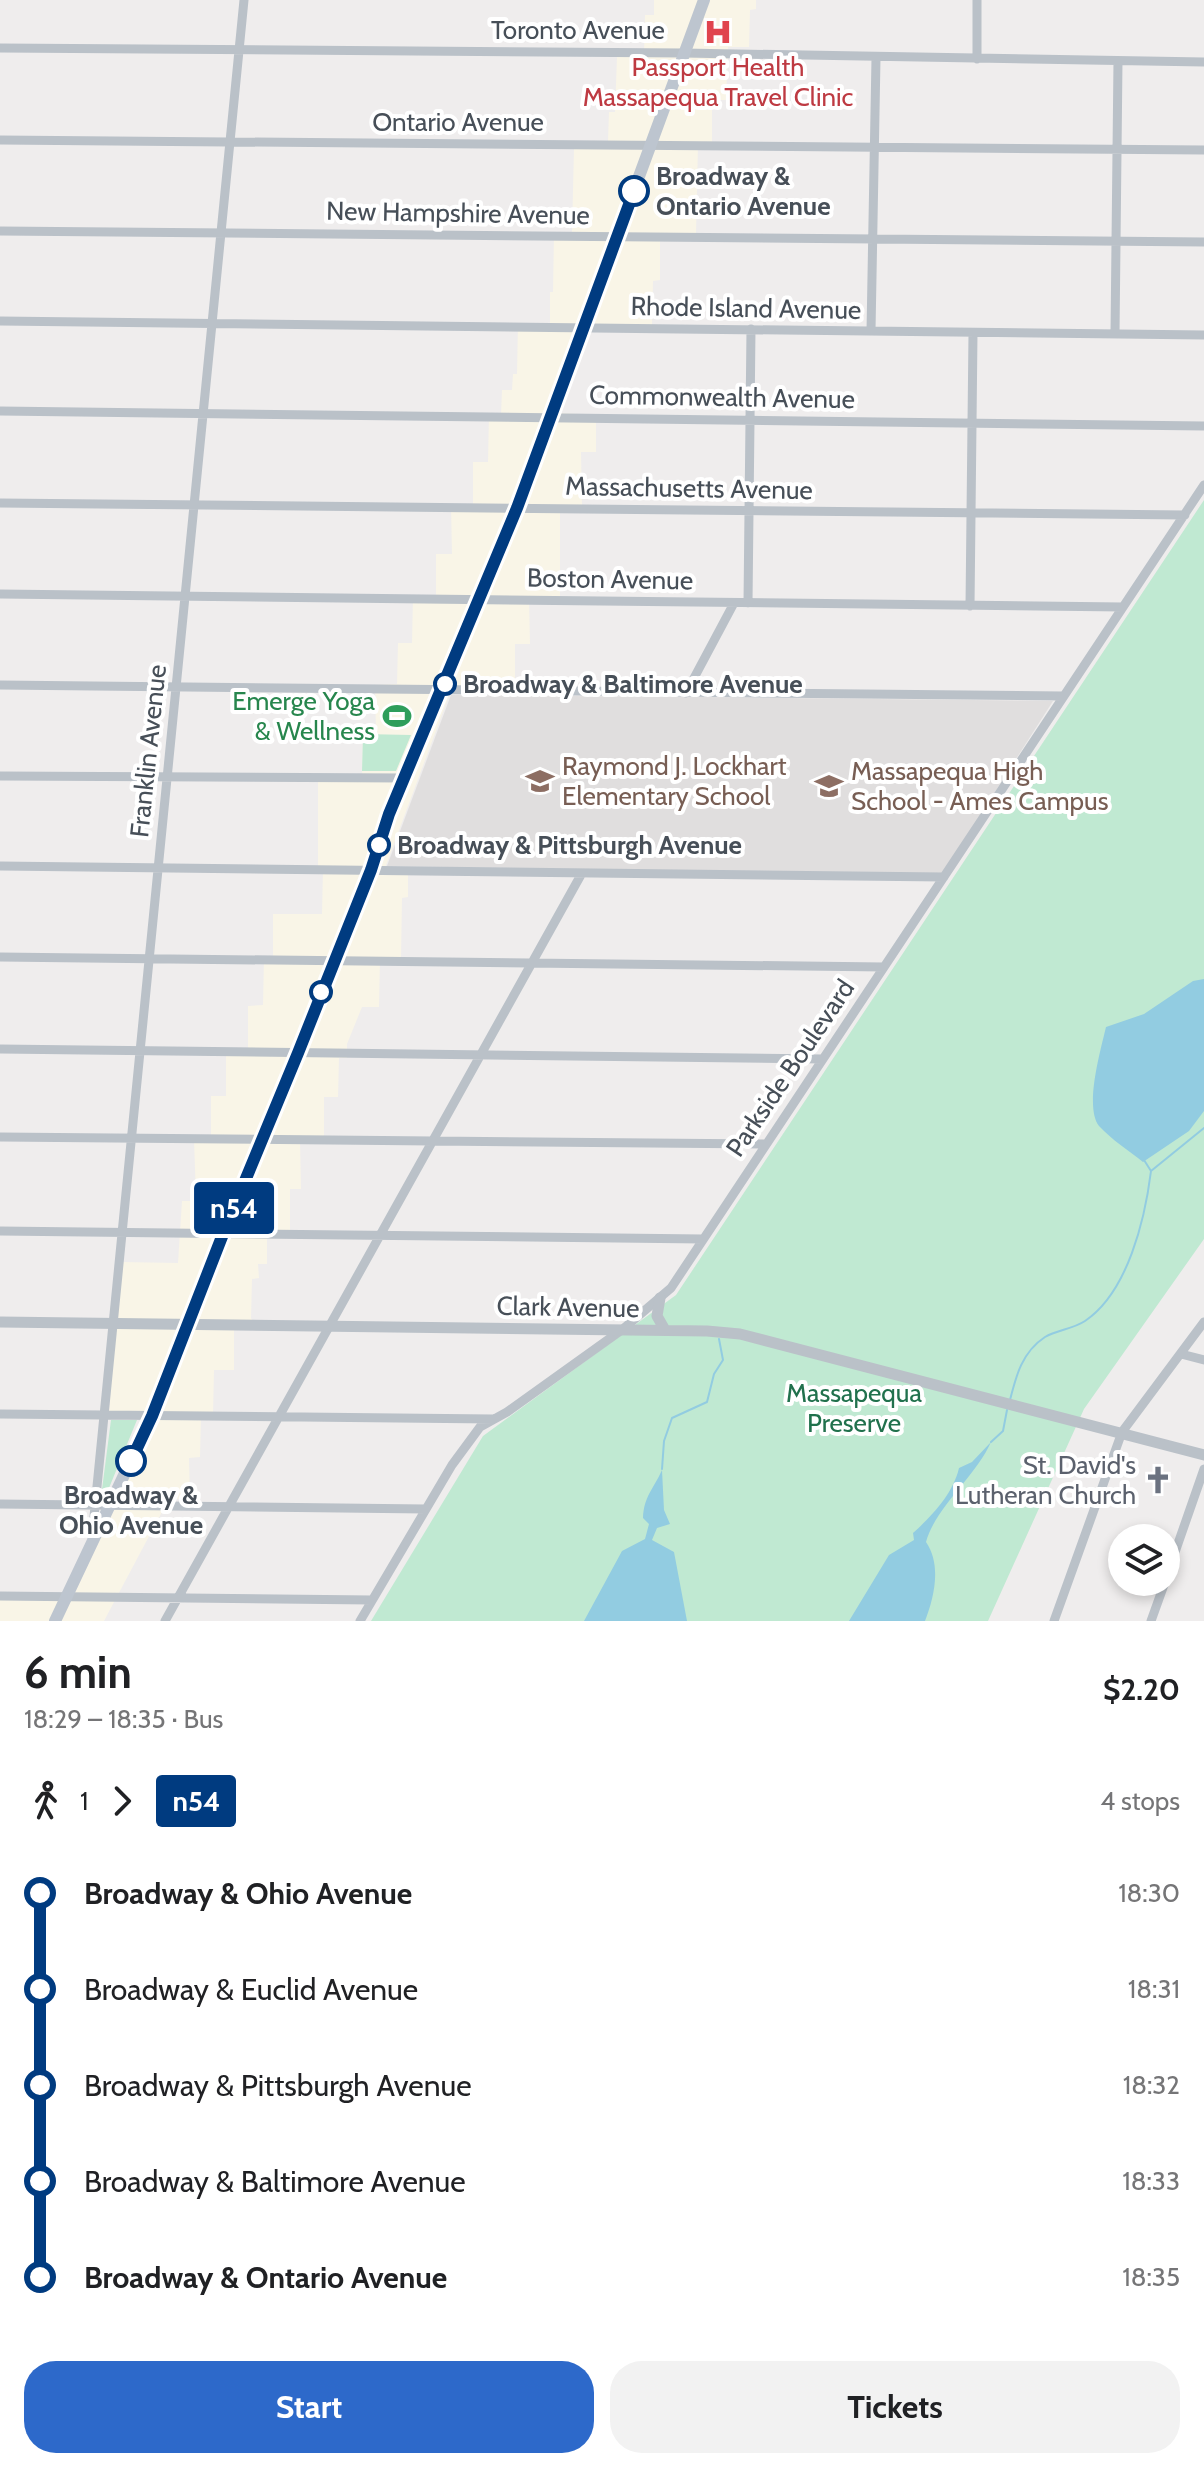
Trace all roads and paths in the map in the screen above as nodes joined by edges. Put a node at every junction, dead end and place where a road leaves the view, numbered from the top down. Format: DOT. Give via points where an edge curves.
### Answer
graph roads {
  1 [pos="244,0"];
  2 [pos="704,0"];
  3 [pos="977,0"];
  4 [pos="0,48"];
  5 [pos="239,51"];
  6 [pos="684,53"];
  7 [pos="876,58"];
  8 [pos="977,59"];
  9 [pos="1118,61"];
  10 [pos="1204,62"];
  11 [pos="0,140"];
  12 [pos="230,142"];
  13 [pos="650,146"];
  14 [pos="874,147"];
  15 [pos="1117,149"];
  16 [pos="1204,150"];
  17 [pos="0,231"];
  18 [pos="221,233"];
  19 [pos="617,237"];
  20 [pos="872,239"];
  21 [pos="1116,242"];
  22 [pos="1204,242"];
  23 [pos="0,321"];
  24 [pos="212,323"];
  25 [pos="582,328"];
  26 [pos="751,329"];
  27 [pos="871,331"];
  28 [pos="973,333"];
  29 [pos="1115,334"];
  30 [pos="1204,335"];
  31 [pos="0,411"];
  32 [pos="203,414"];
  33 [pos="551,416"];
  34 [pos="750,420"];
  35 [pos="972,422"];
  36 [pos="1204,426"];
  37 [pos="1204,485"];
  38 [pos="0,503"];
  39 [pos="194,505"];
  40 [pos="517,508"];
  41 [pos="749,512"];
  42 [pos="971,512"];
  43 [pos="1185,515"];
  44 [pos="0,594"];
  45 [pos="185,596"];
  46 [pos="480,600"];
  47 [pos="734,603"];
  48 [pos="748,603"];
  49 [pos="970,606"];
  50 [pos="1123,607"];
  51 [pos="0,685"];
  52 [pos="176,687"];
  53 [pos="442,690"];
  54 [pos="686,693"];
  55 [pos="1063,696"];
  56 [pos="0,776"];
  57 [pos="167,778"];
  58 [pos="404,778"];
  59 [pos="0,866"];
  60 [pos="158,868"];
  61 [pos="371,870"];
  62 [pos="582,873"];
  63 [pos="944,877"];
  64 [pos="0,957"];
  65 [pos="150,959"];
  66 [pos="333,961"];
  67 [pos="532,963"];
  68 [pos="884,967"];
  69 [pos="0,1049"];
  70 [pos="141,1051"];
  71 [pos="298,1053"];
  72 [pos="481,1055"];
  73 [pos="823,1059"];
  74 [pos="0,1137"];
  75 [pos="132,1139"];
  76 [pos="260,1141"];
  77 [pos="431,1141"];
  78 [pos="766,1144"];
  79 [pos="0,1231"];
  80 [pos="123,1233"];
  81 [pos="223,1234"];
  82 [pos="380,1236"];
  83 [pos="703,1239"];
  84 [pos="660,1298"];
  85 [pos="0,1322"];
  86 [pos="1204,1322"];
  87 [pos="113,1324"];
  88 [pos="187,1324"];
  89 [pos="328,1327"];
  90 [pos="623,1329"];
  91 [pos="665,1330"];
  92 [pos="1181,1354"];
  93 [pos="1204,1360"];
  94 [pos="0,1414"];
  95 [pos="104,1415"];
  96 [pos="152,1416"];
  97 [pos="278,1418"];
  98 [pos="496,1419"];
  99 [pos="1122,1432"];
  100 [pos="1204,1455"];
  101 [pos="1204,1469"];
  102 [pos="0,1504"];
  103 [pos="96,1505"];
  104 [pos="110,1506"];
  105 [pos="227,1507"];
  106 [pos="426,1509"];
  107 [pos="1180,1537"];
  108 [pos="90,1549"];
  109 [pos="0,1596"];
  110 [pos="68,1596"];
  111 [pos="1160,1596"];
  112 [pos="177,1599"];
  113 [pos="372,1600"];
  114 [pos="55,1621"];
  115 [pos="165,1621"];
  116 [pos="360,1621"];
  117 [pos="1054,1621"];
  118 [pos="1151,1621"];
  1 -- 5 [label="street, Franklin Avenue"];
  2 -- 6 [label="main road"];
  3 -- 8 [label="street"];
  4 -- 5 [label="street, Toronto Avenue"];
  5 -- 6 [label="street, Toronto Avenue"];
  5 -- 12 [label="street, Franklin Avenue"];
  6 -- 7 [label="street, Toronto Avenue"];
  6 -- 13 [label="main road"];
  7 -- 8 [label="street, Toronto Avenue"];
  7 -- 14 [label="street"];
  8 -- 9 [label="street, Toronto Avenue"];
  9 -- 10 [label="street, Toronto Avenue"];
  9 -- 15 [label="street"];
  11 -- 12 [label="street, Ontario Avenue"];
  12 -- 13 [label="street, Ontario Avenue"];
  12 -- 18 [label="street, Franklin Avenue"];
  13 -- 14 [label="street, Ontario Avenue"];
  13 -- 19 [label="main road"];
  14 -- 15 [label="street, Ontario Avenue"];
  14 -- 20 [label="street"];
  15 -- 16 [label="street, Ontario Avenue"];
  15 -- 21 [label="street"];
  17 -- 18 [label="street, New Hampshire Avenue"];
  18 -- 19 [label="street, New Hampshire Avenue"];
  18 -- 24 [label="street, Franklin Avenue"];
  19 -- 20 [label="street, New Hampshire Avenue"];
  19 -- 25 [label="main road"];
  20 -- 21 [label="street, New Hampshire Avenue"];
  20 -- 27 [label="street"];
  21 -- 22 [label="street, New Hampshire Avenue"];
  21 -- 29 [label="street"];
  23 -- 24 [label="street, Rhode Island Avenue"];
  24 -- 25 [label="street, Rhode Island Avenue"];
  24 -- 32 [label="street, Franklin Avenue"];
  25 -- 26 [label="street, Rhode Island Avenue"];
  25 -- 33 [label="main road"];
  26 -- 27 [label="street, Rhode Island Avenue"];
  26 -- 34 [label="street"];
  27 -- 28 [label="street, Rhode Island Avenue"];
  28 -- 29 [label="street, Rhode Island Avenue"];
  28 -- 35 [label="street"];
  29 -- 30 [label="street, Rhode Island Avenue"];
  31 -- 32 [label="street, Commonwealth Avenue"];
  32 -- 33 [label="street, Commonwealth Avenue"];
  32 -- 39 [label="street, Franklin Avenue"];
  33 -- 34 [label="street, Commonwealth Avenue"];
  33 -- 40 [label="main road"];
  34 -- 35 [label="street, Commonwealth Avenue"];
  34 -- 41 [label="street"];
  35 -- 36 [label="street, Commonwealth Avenue"];
  35 -- 42 [label="street"];
  37 -- 43 [label="street, Parkside Boulevard"];
  38 -- 39 [label="street, Massachusetts Avenue"];
  39 -- 40 [label="street, Massachusetts Avenue"];
  39 -- 45 [label="street, Franklin Avenue"];
  40 -- 41 [label="street, Massachusetts Avenue"];
  40 -- 46 [label="main road"];
  41 -- 42 [label="street, Massachusetts Avenue"];
  41 -- 48 [label="street"];
  42 -- 43 [label="street, Massachusetts Avenue"];
  42 -- 49 [label="street"];
  43 -- 50 [label="street, Parkside Boulevard"];
  44 -- 45 [label="street, Boston Avenue"];
  45 -- 46 [label="street, Boston Avenue"];
  45 -- 52 [label="street, Franklin Avenue"];
  46 -- 47 [label="street, Boston Avenue"];
  46 -- 53 [label="main road"];
  47 -- 48 [label="street, Boston Avenue"];
  47 -- 54 [label="street"];
  48 -- 49 [label="street, Boston Avenue"];
  49 -- 50 [label="street, Boston Avenue"];
  50 -- 55 [label="street, Parkside Boulevard"];
  51 -- 52 [label="street"];
  52 -- 53 [label="street"];
  52 -- 57 [label="street, Franklin Avenue"];
  53 -- 54 [label="street"];
  53 -- 58 [label="main road"];
  54 -- 55 [label="street"];
  55 -- 63 [label="street, Parkside Boulevard"];
  56 -- 57 [label="street"];
  57 -- 58 [label="street"];
  57 -- 60 [label="street, Franklin Avenue"];
  58 -- 61 [label="main road"];
  59 -- 60 [label="street"];
  60 -- 61 [label="street"];
  60 -- 65 [label="street, Franklin Avenue"];
  61 -- 62 [label="street"];
  61 -- 66 [label="main road"];
  62 -- 63 [label="street"];
  62 -- 67 [label="street"];
  63 -- 68 [label="street, Parkside Boulevard"];
  64 -- 65 [label="street"];
  65 -- 66 [label="street"];
  65 -- 70 [label="street, Franklin Avenue"];
  66 -- 67 [label="street"];
  66 -- 71 [label="main road"];
  67 -- 68 [label="street"];
  67 -- 72 [label="street"];
  68 -- 73 [label="street, Parkside Boulevard"];
  69 -- 70 [label="street"];
  70 -- 71 [label="street"];
  70 -- 75 [label="street, Franklin Avenue"];
  71 -- 72 [label="street"];
  71 -- 76 [label="main road"];
  72 -- 73 [label="street"];
  72 -- 77 [label="street"];
  73 -- 78 [label="street, Parkside Boulevard"];
  74 -- 75 [label="street"];
  75 -- 76 [label="street"];
  75 -- 80 [label="street, Franklin Avenue"];
  76 -- 77 [label="street"];
  76 -- 81 [label="main road"];
  77 -- 78 [label="street"];
  77 -- 82 [label="street"];
  78 -- 83 [label="street, Parkside Boulevard"];
  79 -- 80 [label="street"];
  80 -- 81 [label="street"];
  80 -- 87 [label="street, Franklin Avenue"];
  81 -- 82 [label="street"];
  81 -- 88 [label="main road"];
  82 -- 83 [label="street"];
  82 -- 89 [label="street"];
  83 -- 84 [label="street, Parkside Boulevard"];
  84 -- 90 [label="street, Parkside Boulevard"];
  84 -- 91 [label="street" via="657,1316"];
  85 -- 87 [label="street, Clark Avenue"];
  86 -- 92 [label="street"];
  87 -- 88 [label="street, Clark Avenue"];
  87 -- 95 [label="street, Franklin Avenue"];
  88 -- 89 [label="street, Clark Avenue"];
  88 -- 96 [label="main road"];
  89 -- 90 [label="street, Clark Avenue"];
  89 -- 97 [label="street"];
  90 -- 91 [label="street, Clark Avenue"];
  90 -- 98 [label="street, Parkside Boulevard"];
  91 -- 99 [label="street, Clark Avenue" via="770,1340"];
  92 -- 93 [label="street"];
  92 -- 99 [label="street"];
  94 -- 95 [label="street"];
  95 -- 96 [label="street"];
  95 -- 103 [label="street, Franklin Avenue"];
  96 -- 97 [label="street"];
  96 -- 104 [label="main road"];
  97 -- 98 [label="street"];
  97 -- 105 [label="street"];
  98 -- 106 [label="street, Parkside Boulevard" via="472,1436"];
  99 -- 100 [label="street, Clark Avenue"];
  99 -- 117 [label="street"];
  101 -- 107 [label="street"];
  102 -- 103 [label="street"];
  103 -- 104 [label="street"];
  103 -- 108 [label="street, Franklin Avenue"];
  104 -- 105 [label="street"];
  104 -- 108 [label="main road"];
  105 -- 106 [label="street"];
  105 -- 112 [label="street"];
  106 -- 113 [label="street, Parkside Boulevard"];
  108 -- 110 [label="main road"];
  109 -- 110 [label="street"];
  110 -- 112 [label="street"];
  110 -- 114 [label="main road"];
  111 -- 118 [label="street"];
  112 -- 113 [label="street"];
  112 -- 115 [label="street"];
  113 -- 116 [label="street, Parkside Boulevard"];
}
